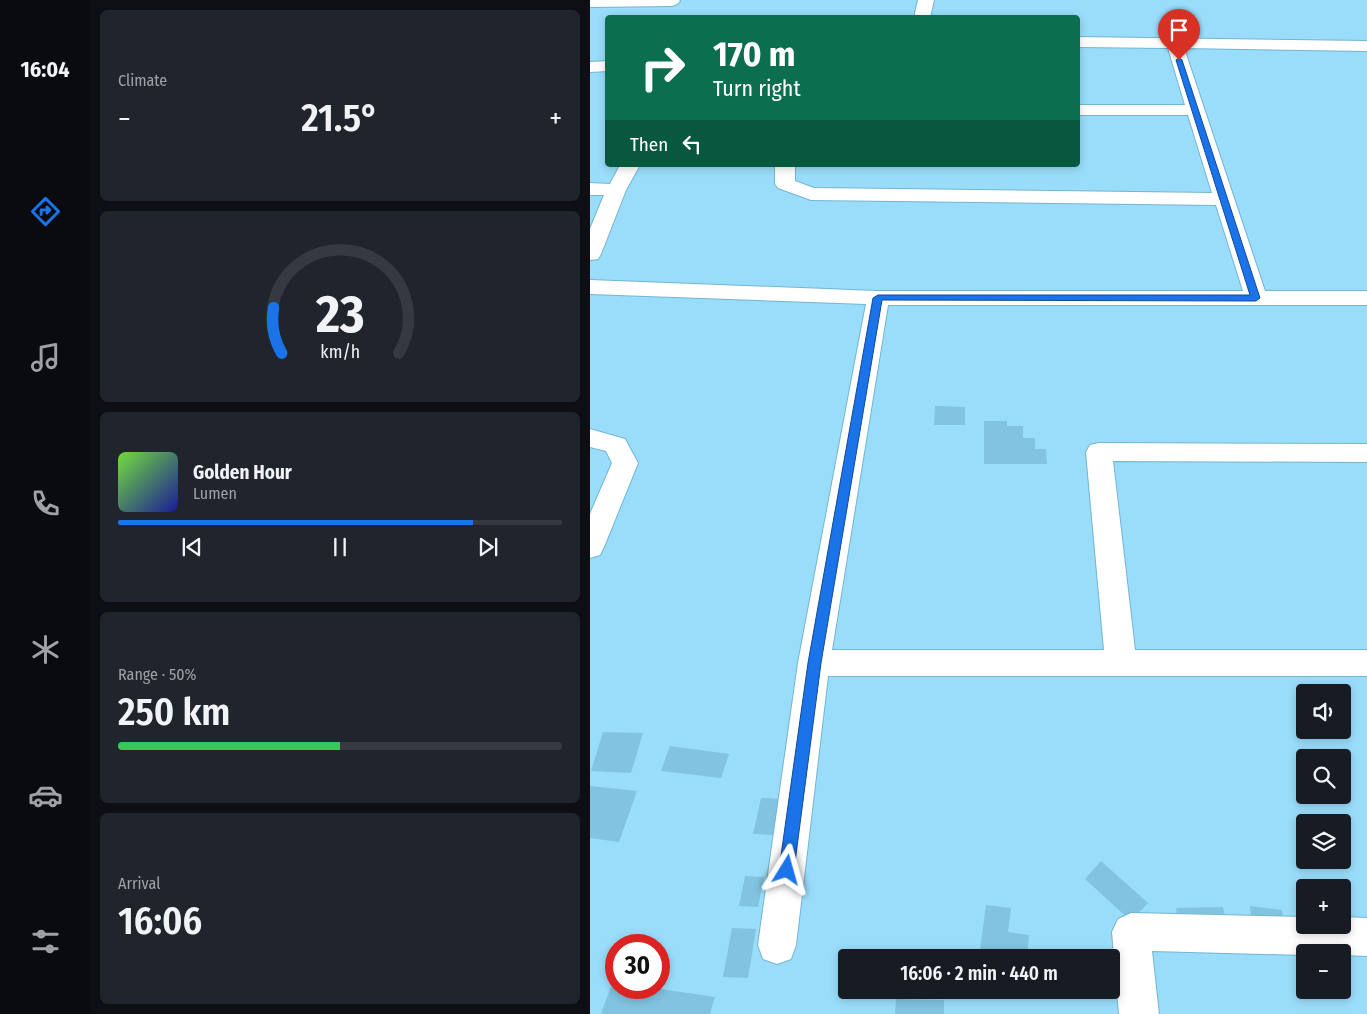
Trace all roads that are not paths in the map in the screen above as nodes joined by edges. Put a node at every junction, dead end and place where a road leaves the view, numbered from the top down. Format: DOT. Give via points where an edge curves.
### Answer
graph roads {
  1 [pos="926,0"];
  2 [pos="672,1"];
  3 [pos="590,2"];
  4 [pos="665,15"];
  5 [pos="923,15"];
  6 [pos="1080,42"];
  7 [pos="1174,43"];
  8 [pos="1367,46"];
  9 [pos="605,66"];
  10 [pos="590,67"];
  11 [pos="1080,110"];
  12 [pos="1195,110"];
  13 [pos="629,167"];
  14 [pos="785,167"];
  15 [pos="590,189"];
  16 [pos="616,190"];
  17 [pos="1223,198"];
  18 [pos="590,254"];
  19 [pos="590,286"];
  20 [pos="878,298"];
  21 [pos="1256,298"];
  22 [pos="1367,298"];
  23 [pos="590,438"];
  24 [pos="1367,453"];
  25 [pos="590,547"];
  26 [pos="814,663"];
  27 [pos="1121,663"];
  28 [pos="1367,663"];
  29 [pos="1367,937"];
  30 [pos="777,945"];
  31 [pos="1139,1014"];
  1 -- 5 [label="street"];
  2 -- 3 [label="street"];
  2 -- 4 [label="street"];
  6 -- 7 [label="street"];
  7 -- 8 [label="street"];
  7 -- 12 [label="street"];
  9 -- 10 [label="street"];
  11 -- 12 [label="street"];
  12 -- 17 [label="street"];
  13 -- 16 [label="street"];
  14 -- 17 [label="street" via="785,184 810,194"];
  15 -- 16 [label="street"];
  16 -- 18 [label="street"];
  17 -- 21 [label="street"];
  19 -- 20 [label="street"];
  20 -- 21 [label="street"];
  20 -- 26 [label="street"];
  21 -- 22 [label="street"];
  23 -- 25 [label="street" via="616,445 625,463"];
  24 -- 27 [label="street" via="1099,452"];
  26 -- 27 [label="street"];
  26 -- 30 [label="street"];
  27 -- 28 [label="street"];
  29 -- 31 [label="street" via="1131,932"];
}
